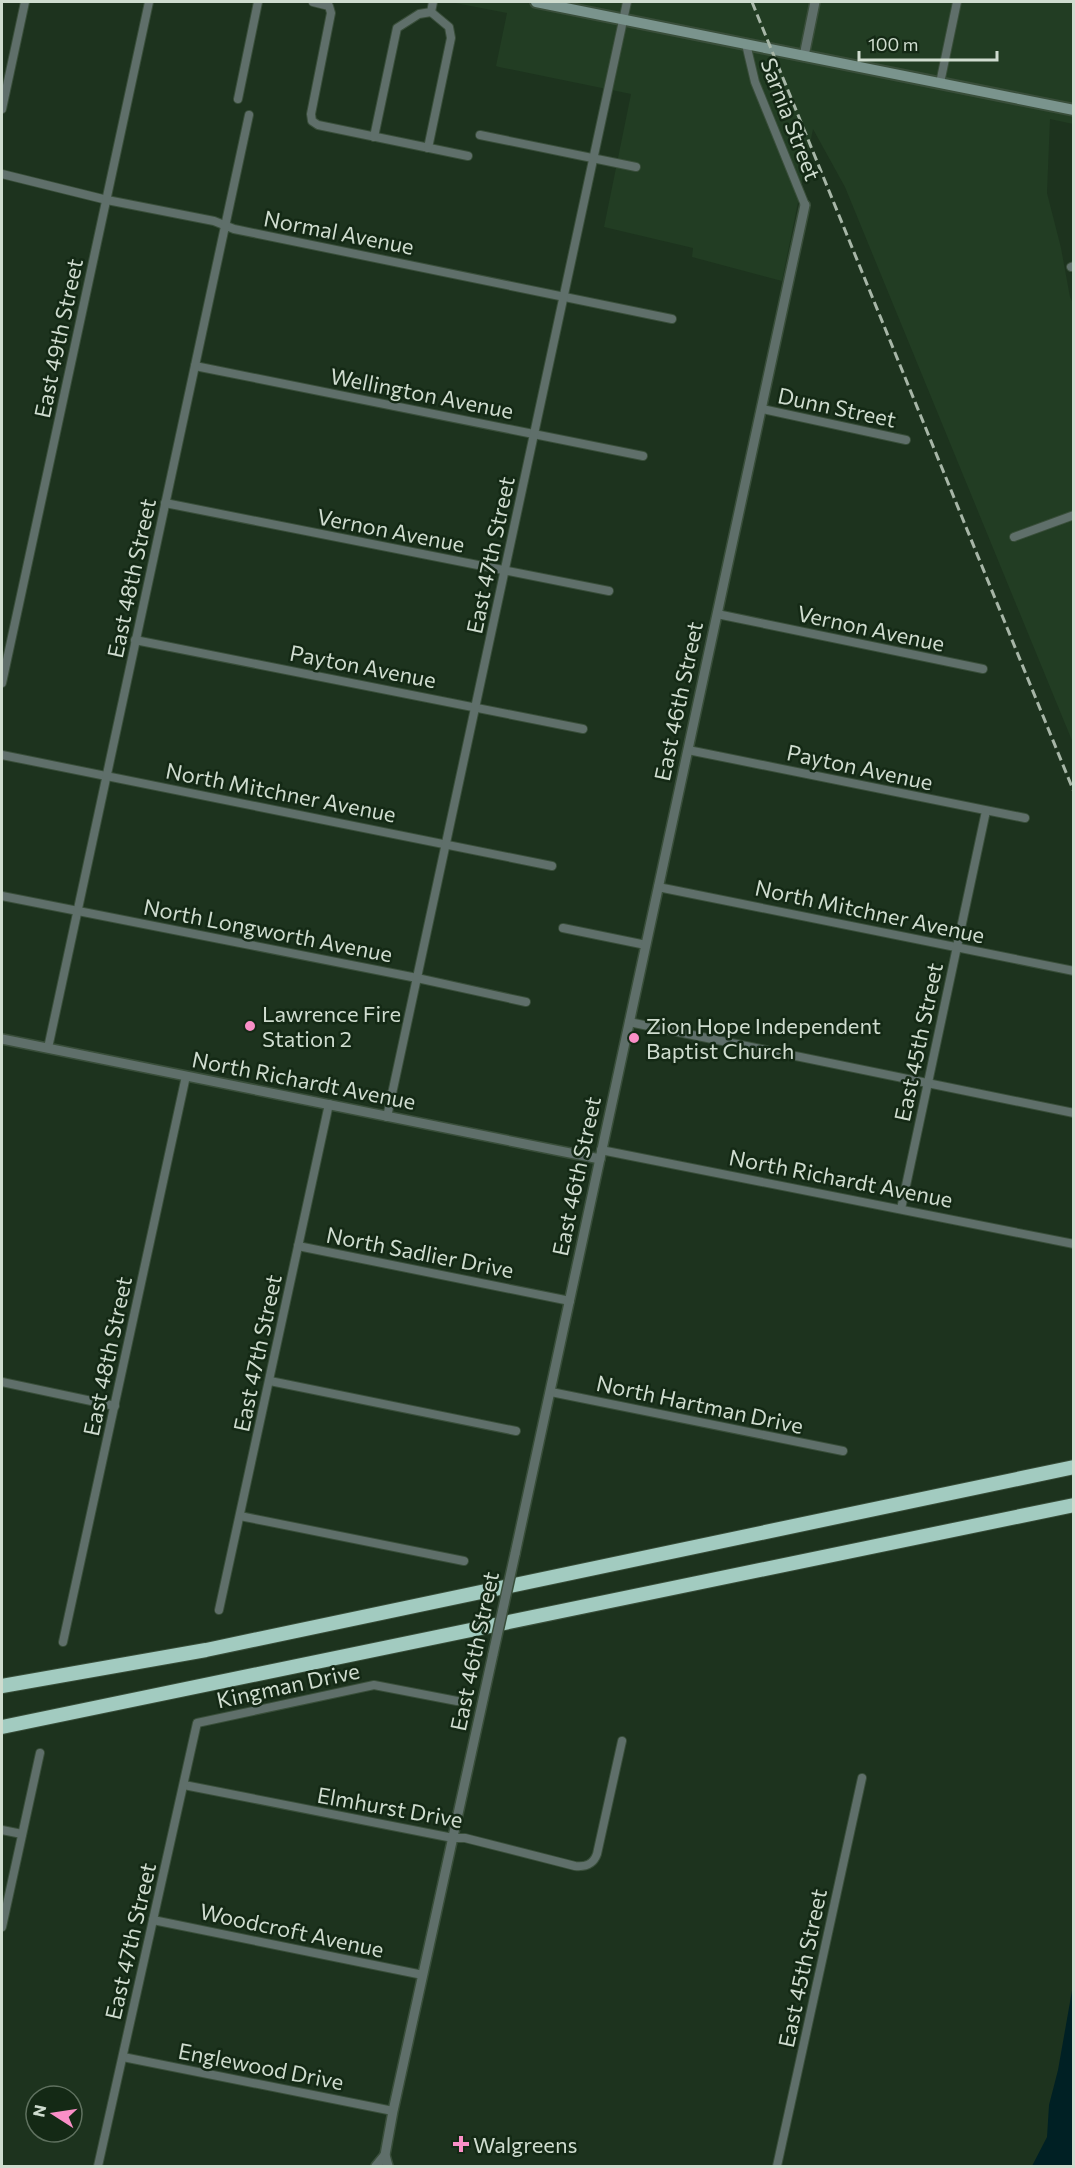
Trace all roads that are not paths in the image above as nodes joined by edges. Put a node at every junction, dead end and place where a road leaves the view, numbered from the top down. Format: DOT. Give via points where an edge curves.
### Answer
graph roads {
  1 [pos="26,2"];
  2 [pos="149,2"];
  3 [pos="258,2"];
  4 [pos="313,2"];
  5 [pos="433,2"];
  6 [pos="536,2"];
  7 [pos="627,2"];
  8 [pos="815,2"];
  9 [pos="957,2"];
  10 [pos="431,12"];
  11 [pos="624,19"];
  12 [pos="746,44"];
  13 [pos="804,56"];
  14 [pos="940,83"];
  15 [pos="238,99"];
  16 [pos="2,109"];
  17 [pos="1074,110"];
  18 [pos="249,115"];
  19 [pos="480,135"];
  20 [pos="374,137"];
  21 [pos="428,148"];
  22 [pos="468,156"];
  23 [pos="593,158"];
  24 [pos="636,167"];
  25 [pos="2,174"];
  26 [pos="107,200"];
  27 [pos="805,205"];
  28 [pos="225,225"];
  29 [pos="564,296"];
  30 [pos="672,320"];
  31 [pos="195,366"];
  32 [pos="762,409"];
  33 [pos="534,434"];
  34 [pos="906,440"];
  35 [pos="643,456"];
  36 [pos="165,503"];
  37 [pos="1074,515"];
  38 [pos="1014,537"];
  39 [pos="504,571"];
  40 [pos="609,591"];
  41 [pos="717,614"];
  42 [pos="135,640"];
  43 [pos="983,669"];
  44 [pos="2,683"];
  45 [pos="476,707"];
  46 [pos="583,729"];
  47 [pos="688,750"];
  48 [pos="2,755"];
  49 [pos="106,777"];
  50 [pos="986,811"];
  51 [pos="1025,818"];
  52 [pos="446,843"];
  53 [pos="552,866"];
  54 [pos="658,887"];
  55 [pos="2,896"];
  56 [pos="77,910"];
  57 [pos="563,928"];
  58 [pos="646,945"];
  59 [pos="956,948"];
  60 [pos="1074,971"];
  61 [pos="417,978"];
  62 [pos="526,1002"];
  63 [pos="629,1022"];
  64 [pos="2,1039"];
  65 [pos="48,1048"];
  66 [pos="186,1076"];
  67 [pos="928,1083"];
  68 [pos="329,1104"];
  69 [pos="1074,1113"];
  70 [pos="387,1117"];
  71 [pos="600,1154"];
  72 [pos="901,1209"];
  73 [pos="1074,1244"];
  74 [pos="298,1246"];
  75 [pos="570,1301"];
  76 [pos="2,1382"];
  77 [pos="270,1382"];
  78 [pos="551,1392"];
  79 [pos="115,1406"];
  80 [pos="516,1431"];
  81 [pos="843,1451"];
  82 [pos="1074,1467"];
  83 [pos="1074,1505"];
  84 [pos="240,1516"];
  85 [pos="464,1561"];
  86 [pos="219,1610"];
  87 [pos="63,1642"];
  88 [pos="2,1688"];
  89 [pos="457,1701"];
  90 [pos="197,1723"];
  91 [pos="2,1727"];
  92 [pos="622,1741"];
  93 [pos="40,1753"];
  94 [pos="862,1778"];
  95 [pos="184,1785"];
  96 [pos="2,1830"];
  97 [pos="22,1834"];
  98 [pos="453,1838"];
  99 [pos="153,1920"];
  100 [pos="2,1927"];
  101 [pos="423,1976"];
  102 [pos="123,2057"];
  103 [pos="393,2111"];
  104 [pos="385,2155"];
  105 [pos="98,2166"];
  106 [pos="376,2166"];
  107 [pos="388,2166"];
  108 [pos="777,2166"];
  1 -- 16 [label="street"];
  2 -- 26 [label="street, East 49th Street"];
  3 -- 15 [label="street"];
  4 -- 20 [label="street" via="328,6 331,14 312,120 318,125"];
  5 -- 10 [label="street"];
  6 -- 11 [label="main road"];
  7 -- 11 [label="street, East 47th Street"];
  8 -- 13 [label="street"];
  9 -- 14 [label="street"];
  10 -- 20 [label="street" via="419,14 397,28"];
  10 -- 21 [label="street" via="449,27 452,38"];
  11 -- 12 [label="main road"];
  11 -- 23 [label="street, East 47th Street"];
  12 -- 13 [label="main road"];
  12 -- 27 [label="street, Sarnia Street" via="754,82"];
  13 -- 14 [label="main road"];
  14 -- 17 [label="main road"];
  18 -- 28 [label="street, East 48th Street"];
  19 -- 23 [label="street"];
  20 -- 21 [label="street"];
  21 -- 22 [label="street"];
  23 -- 24 [label="street"];
  23 -- 29 [label="street, East 47th Street"];
  25 -- 26 [label="street, Normal Avenue"];
  26 -- 28 [label="street, Normal Avenue"];
  26 -- 44 [label="street, East 49th Street"];
  27 -- 32 [label="street, East 46th Street"];
  28 -- 29 [label="street, Normal Avenue"];
  28 -- 31 [label="street, East 48th Street"];
  29 -- 30 [label="street, Normal Avenue"];
  29 -- 33 [label="street, East 47th Street"];
  31 -- 33 [label="street, Wellington Avenue"];
  31 -- 36 [label="street, East 48th Street"];
  32 -- 34 [label="street, Dunn Street"];
  32 -- 41 [label="street, East 46th Street"];
  33 -- 35 [label="street, Wellington Avenue"];
  33 -- 39 [label="street, East 47th Street"];
  36 -- 39 [label="street, Vernon Avenue"];
  36 -- 42 [label="street, East 48th Street"];
  37 -- 38 [label="street"];
  39 -- 40 [label="street, Vernon Avenue"];
  39 -- 45 [label="street, East 47th Street"];
  41 -- 43 [label="street, Vernon Avenue"];
  41 -- 47 [label="street, East 46th Street"];
  42 -- 45 [label="street, Payton Avenue"];
  42 -- 49 [label="street, East 48th Street"];
  45 -- 46 [label="street, Payton Avenue"];
  45 -- 52 [label="street, East 47th Street"];
  47 -- 50 [label="street, Payton Avenue"];
  47 -- 54 [label="street, East 46th Street"];
  48 -- 49 [label="street, North Mitchner Avenue"];
  49 -- 52 [label="street, North Mitchner Avenue"];
  49 -- 56 [label="street, East 48th Street"];
  50 -- 51 [label="street, Payton Avenue"];
  50 -- 59 [label="street, East 45th Street"];
  52 -- 53 [label="street, North Mitchner Avenue"];
  52 -- 61 [label="street, East 47th Street"];
  54 -- 58 [label="street, East 46th Street"];
  54 -- 59 [label="street, North Mitchner Avenue"];
  55 -- 56 [label="street, North Longworth Avenue"];
  56 -- 61 [label="street, North Longworth Avenue"];
  56 -- 65 [label="street, East 48th Street"];
  57 -- 58 [label="street"];
  58 -- 63 [label="street, East 46th Street"];
  59 -- 60 [label="street, North Mitchner Avenue"];
  59 -- 67 [label="street, East 45th Street"];
  61 -- 62 [label="street, North Longworth Avenue"];
  61 -- 70 [label="street, East 47th Street"];
  63 -- 67 [label="street"];
  63 -- 71 [label="street, East 46th Street"];
  64 -- 65 [label="street, North Richardt Avenue"];
  65 -- 66 [label="street, North Richardt Avenue"];
  66 -- 68 [label="street, North Richardt Avenue"];
  66 -- 79 [label="street, East 48th Street"];
  67 -- 69 [label="street"];
  67 -- 72 [label="street, East 45th Street"];
  68 -- 70 [label="street, North Richardt Avenue"];
  68 -- 74 [label="street, East 47th Street"];
  70 -- 71 [label="street, North Richardt Avenue"];
  71 -- 72 [label="street, North Richardt Avenue"];
  71 -- 75 [label="street, East 46th Street"];
  72 -- 73 [label="street, North Richardt Avenue"];
  74 -- 75 [label="street, North Sadlier Drive"];
  74 -- 77 [label="street, East 47th Street"];
  75 -- 78 [label="street, East 46th Street"];
  76 -- 79 [label="street"];
  77 -- 80 [label="street"];
  77 -- 84 [label="street, East 47th Street"];
  78 -- 81 [label="street, North Hartman Drive"];
  78 -- 98 [label="street, East 46th Street, bridge"];
  79 -- 87 [label="street, East 48th Street"];
  82 -- 88 [label="highway" via="206,1650"];
  83 -- 91 [label="highway"];
  84 -- 85 [label="street"];
  84 -- 86 [label="street, East 47th Street"];
  89 -- 90 [label="street, Kingman Drive" via="374,1685"];
  90 -- 95 [label="street, East 47th Street"];
  92 -- 98 [label="street, Elmhurst Drive" via="597,1854 588,1865 575,1866"];
  93 -- 97 [label="street"];
  94 -- 108 [label="street, East 45th Street"];
  95 -- 98 [label="street, Elmhurst Drive"];
  95 -- 99 [label="street, East 47th Street"];
  96 -- 97 [label="street"];
  97 -- 100 [label="street"];
  98 -- 101 [label="street, East 46th Street"];
  99 -- 101 [label="street, Woodcroft Avenue"];
  99 -- 102 [label="street, East 47th Street"];
  101 -- 103 [label="street, East 46th Street"];
  102 -- 103 [label="street, Englewood Drive"];
  102 -- 105 [label="street, East 47th Street"];
  103 -- 104 [label="street, East 46th Street"];
  104 -- 106 [label="street, East 46th Street"];
  104 -- 107 [label="street, East 46th Street"];
}
